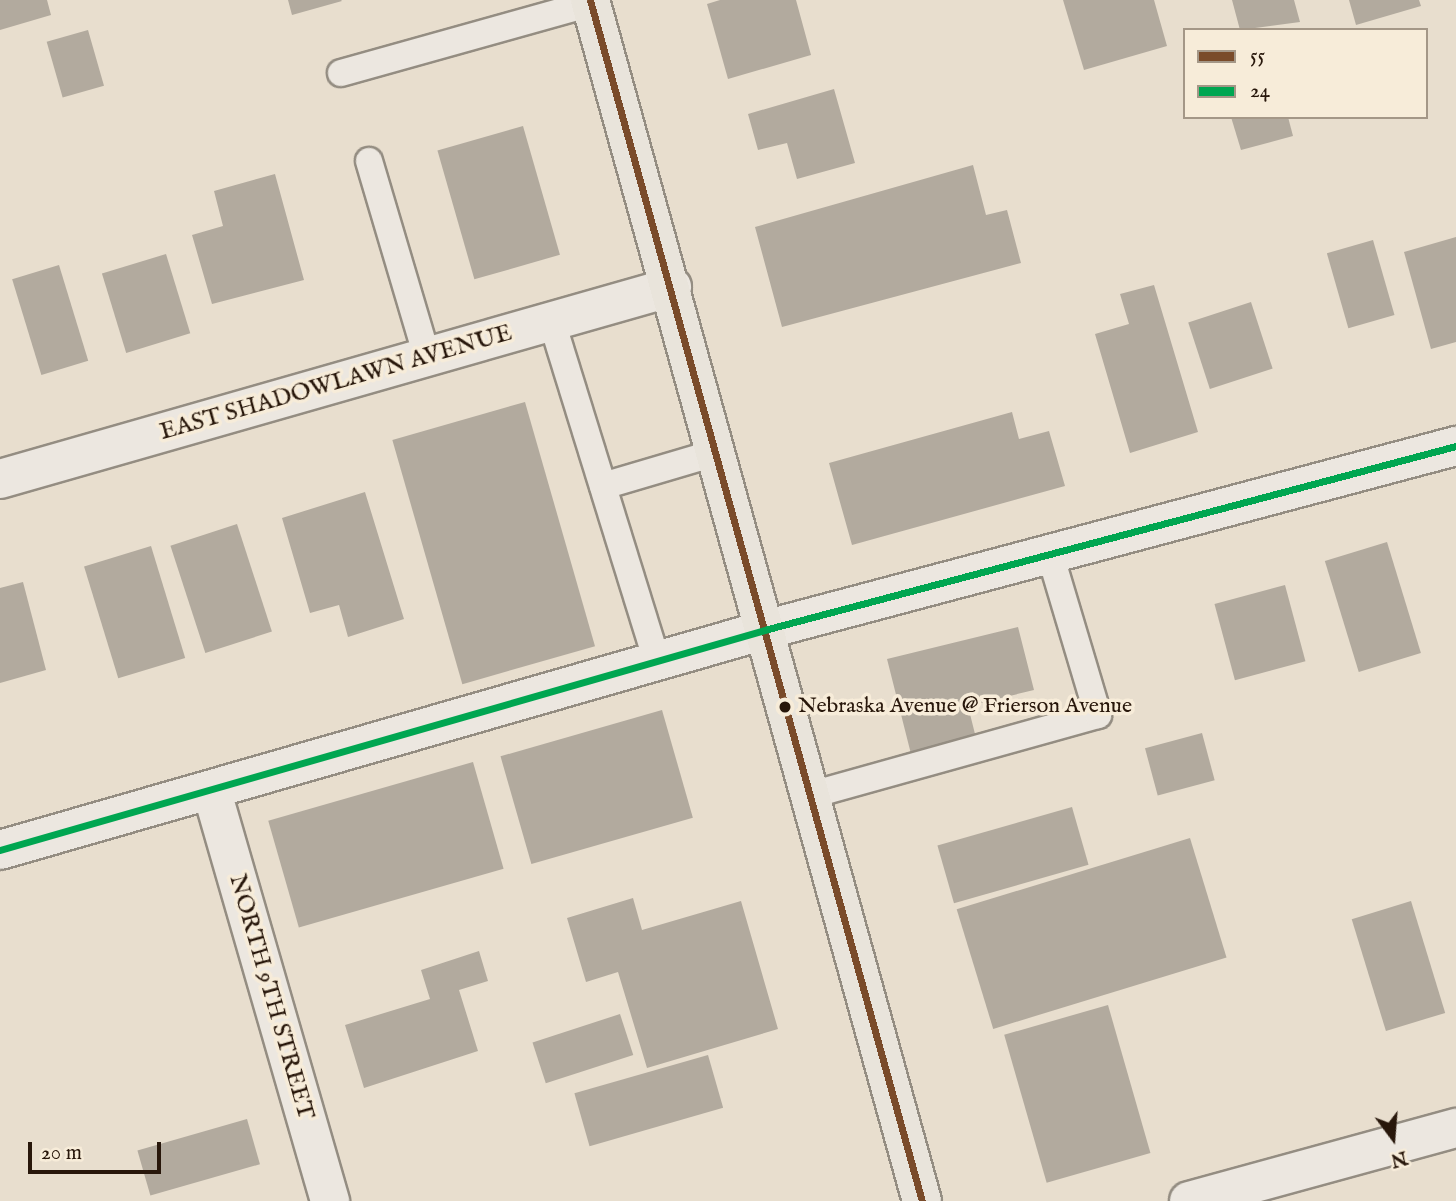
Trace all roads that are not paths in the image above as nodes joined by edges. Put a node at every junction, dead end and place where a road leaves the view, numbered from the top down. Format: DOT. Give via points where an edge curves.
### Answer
graph roads {
  1 [pos="591,1"];
  2 [pos="341,73"];
  3 [pos="369,162"];
  4 [pos="672,287"];
  5 [pos="552,322"];
  6 [pos="427,358"];
  7 [pos="1456,446"];
  8 [pos="718,452"];
  9 [pos="0,479"];
  10 [pos="603,486"];
  11 [pos="1050,554"];
  12 [pos="768,629"];
  13 [pos="657,661"];
  14 [pos="212,792"];
  15 [pos="811,795"];
  16 [pos="0,850"];
  17 [pos="1456,1128"];
  18 [pos="1230,1196"];
  19 [pos="330,1201"];
  20 [pos="922,1201"];
  21 [pos="1189,1201"];
  1 -- 2 [label="lane"];
  1 -- 4 [label="main road"];
  3 -- 6 [label="lane"];
  4 -- 5 [label="street, EAST SHADOWLAWN AVENUE"];
  4 -- 8 [label="main road"];
  5 -- 6 [label="street, EAST SHADOWLAWN AVENUE"];
  5 -- 10 [label="lane"];
  6 -- 9 [label="street, EAST SHADOWLAWN AVENUE"];
  7 -- 11 [label="street"];
  8 -- 10 [label="lane"];
  8 -- 12 [label="main road"];
  10 -- 13 [label="lane"];
  11 -- 12 [label="street"];
  11 -- 15 [label="lane" via="1098,715"];
  12 -- 13 [label="street"];
  12 -- 15 [label="main road"];
  13 -- 14 [label="street"];
  14 -- 16 [label="street"];
  14 -- 19 [label="street, NORTH 9TH STREET"];
  15 -- 20 [label="main road"];
  17 -- 18 [label="street"];
  18 -- 21 [label="street"];
}
